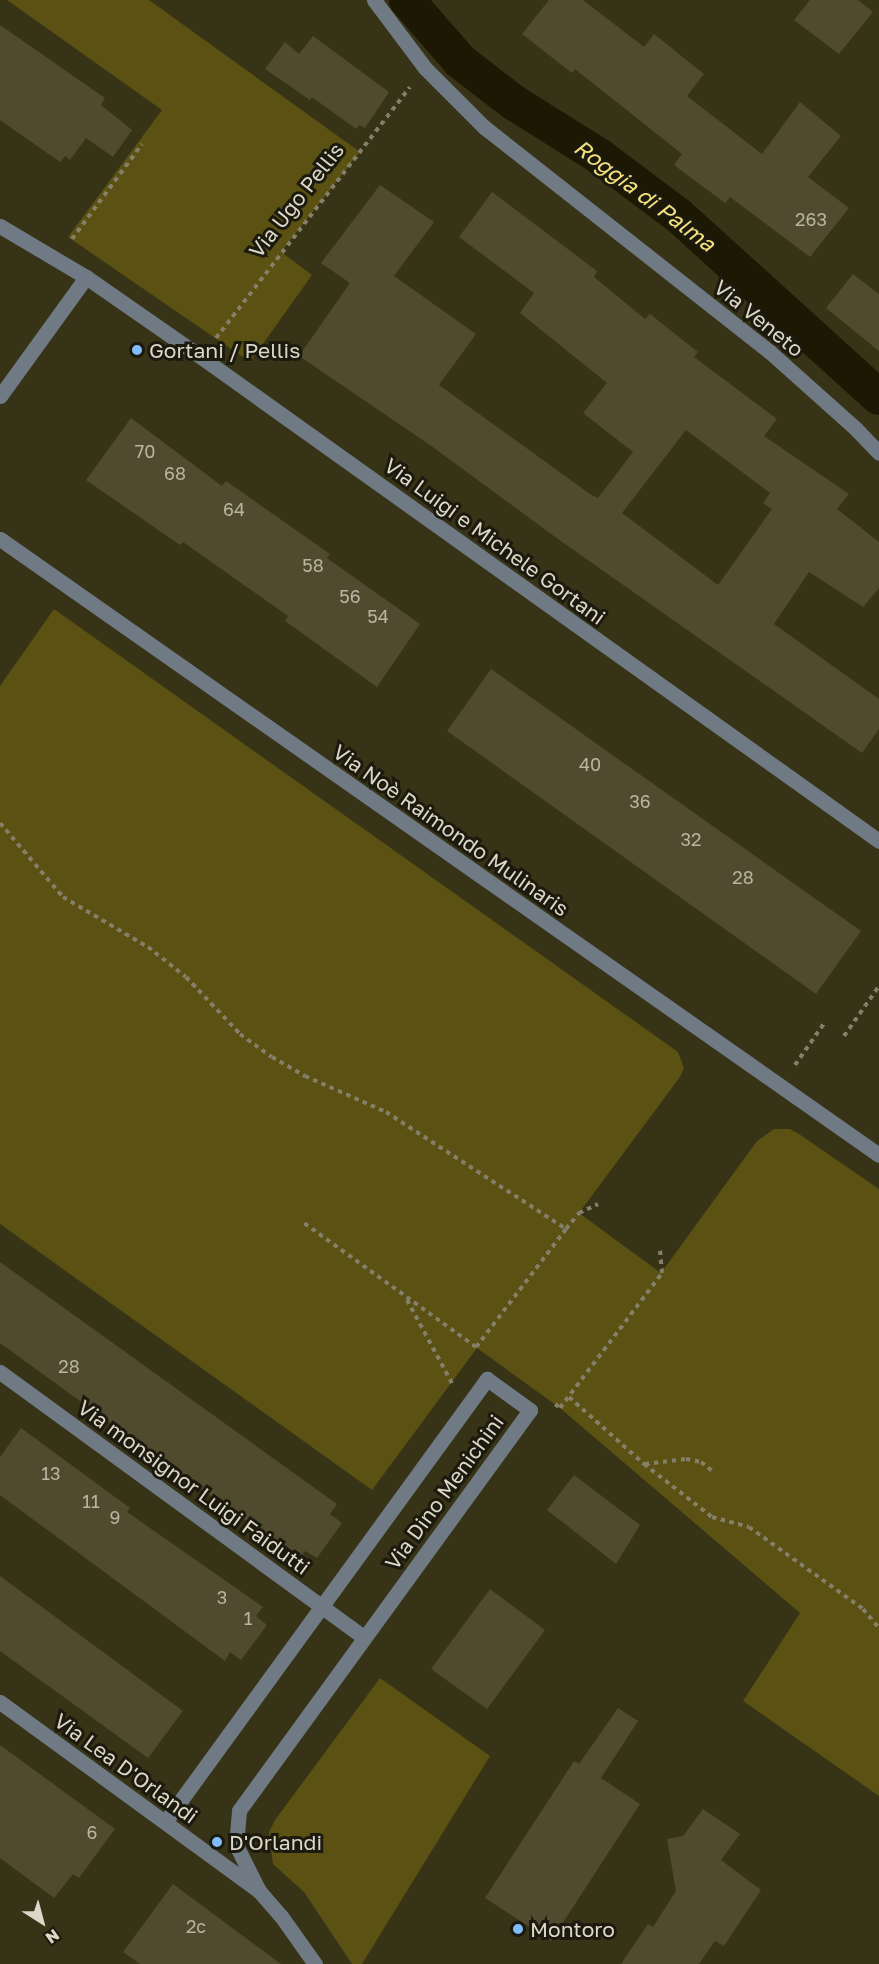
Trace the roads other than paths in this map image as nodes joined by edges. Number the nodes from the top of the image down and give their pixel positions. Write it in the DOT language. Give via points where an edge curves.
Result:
graph roads {
  1 [pos="374,0"];
  2 [pos="0,226"];
  3 [pos="86,277"];
  4 [pos="0,396"];
  5 [pos="879,453"];
  6 [pos="0,539"];
  7 [pos="879,841"];
  8 [pos="879,1155"];
  9 [pos="0,1372"];
  10 [pos="321,1606"];
  11 [pos="364,1637"];
  12 [pos="0,1702"];
  13 [pos="165,1822"];
  14 [pos="259,1891"];
  15 [pos="302,1946"];
  16 [pos="307,1964"];
  17 [pos="315,1964"];
  1 -- 5 [label="street, Via Veneto" via="425,68 484,127 770,352"];
  2 -- 3 [label="street, Via Luigi e Michele Gortani"];
  3 -- 4 [label="street"];
  3 -- 7 [label="street, Via Luigi e Michele Gortani"];
  6 -- 8 [label="street, Via Noè Raimondo Mulinaris"];
  9 -- 10 [label="street, Via monsignor Luigi Faidutti"];
  10 -- 11 [label="street, Via monsignor Luigi Faidutti"];
  10 -- 11 [label="street, Via Dino Menichini" via="487,1379 530,1410"];
  10 -- 13 [label="street, Via Dino Menichini"];
  11 -- 14 [label="street, Via Dino Menichini" via="239,1811 236,1845"];
  12 -- 13 [label="street, Via Lea D'Orlandi"];
  13 -- 14 [label="street, Via Lea D'Orlandi"];
  14 -- 15 [label="street, Via Lea D'Orlandi"];
  15 -- 16 [label="street, Via Lea D'Orlandi"];
  15 -- 17 [label="street, Via Lea D'Orlandi"];
}
